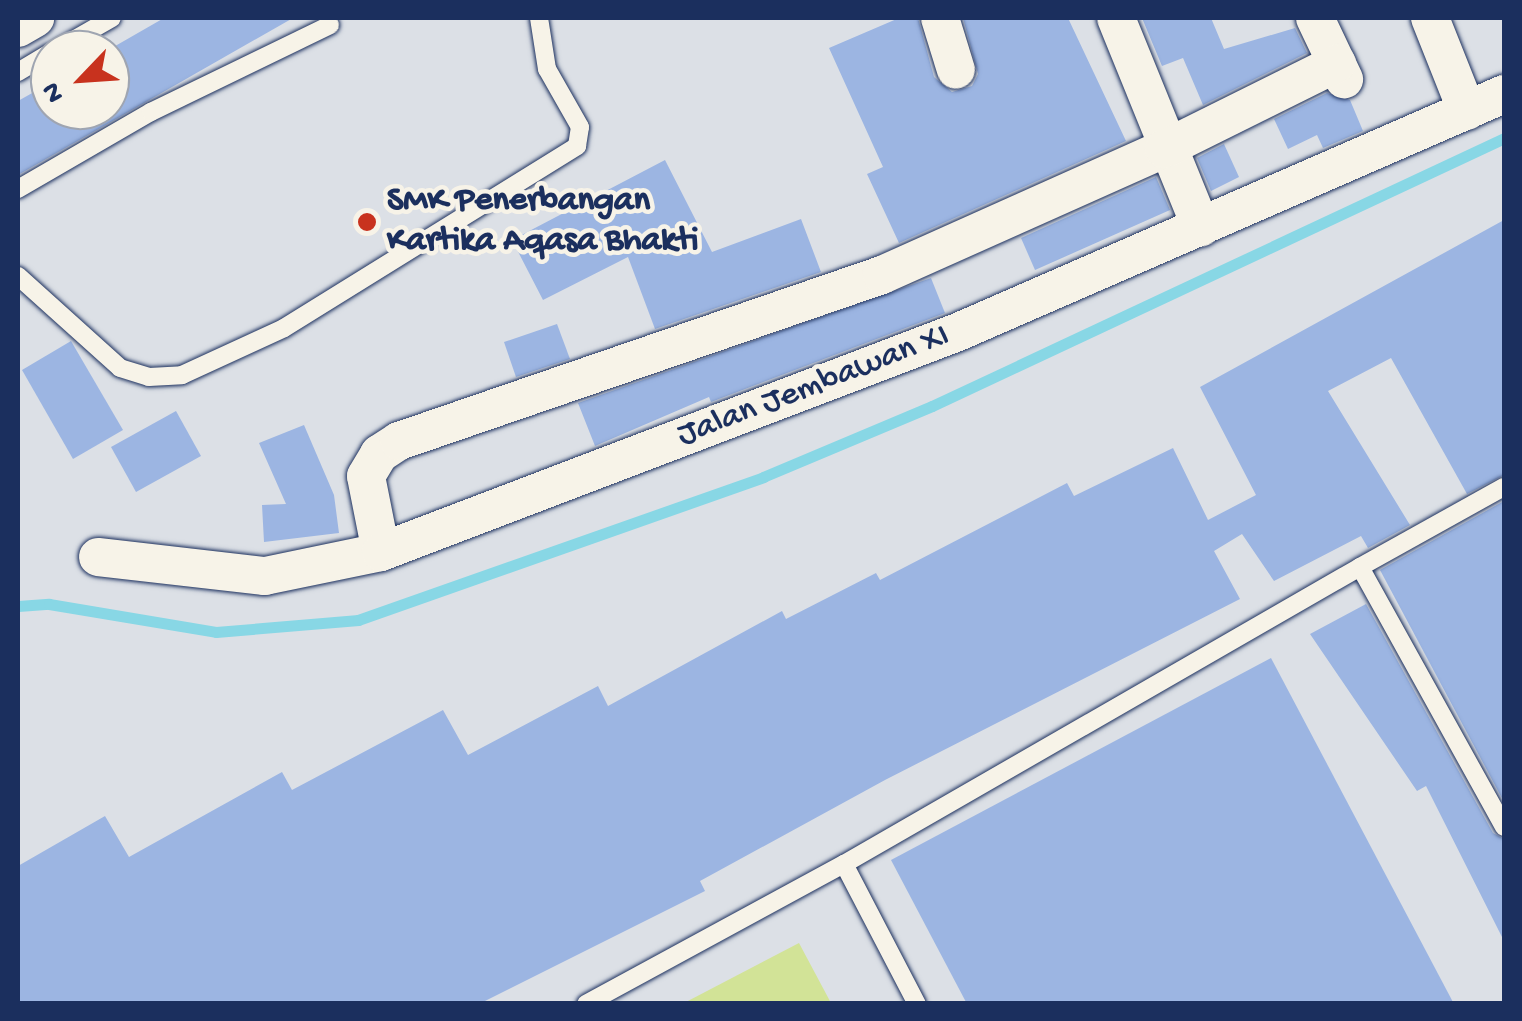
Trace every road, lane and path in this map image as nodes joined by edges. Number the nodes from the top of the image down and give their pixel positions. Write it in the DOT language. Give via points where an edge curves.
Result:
graph roads {
  1 [pos="35,18"];
  2 [pos="539,18"];
  3 [pos="940,18"];
  4 [pos="1116,18"];
  5 [pos="1316,18"];
  6 [pos="1430,18"];
  7 [pos="330,24"];
  8 [pos="18,28"];
  9 [pos="956,70"];
  10 [pos="1504,94"];
  11 [pos="1467,111"];
  12 [pos="1164,149"];
  13 [pos="18,189"];
  14 [pos="1201,227"];
  15 [pos="18,276"];
  16 [pos="1504,487"];
  17 [pos="381,552"];
  18 [pos="98,558"];
  19 [pos="1360,567"];
  20 [pos="1504,828"];
  21 [pos="844,864"];
  22 [pos="586,1004"];
  23 [pos="917,1004"];
  1 -- 8 [label="street"];
  2 -- 15 [label="lane" via="547,68 580,127 576,146 284,328 182,375 149,377 120,368"];
  3 -- 9 [label="street"];
  4 -- 12 [label="street"];
  5 -- 12 [label="street" via="1340,71"];
  6 -- 11 [label="street"];
  7 -- 13 [label="lane" via="151,112"];
  10 -- 11 [label="street, Jalan Jembawan XI"];
  11 -- 14 [label="street, Jalan Jembawan XI"];
  12 -- 14 [label="street"];
  12 -- 17 [label="street" via="882,276 400,442 379,454 366,476"];
  14 -- 17 [label="street, Jalan Jembawan XI" via="958,332"];
  16 -- 19 [label="lane"];
  17 -- 18 [label="street, Jalan Jembawan XI" via="266,576"];
  19 -- 20 [label="lane"];
  19 -- 21 [label="lane"];
  21 -- 22 [label="lane"];
  21 -- 23 [label="lane"];
}
